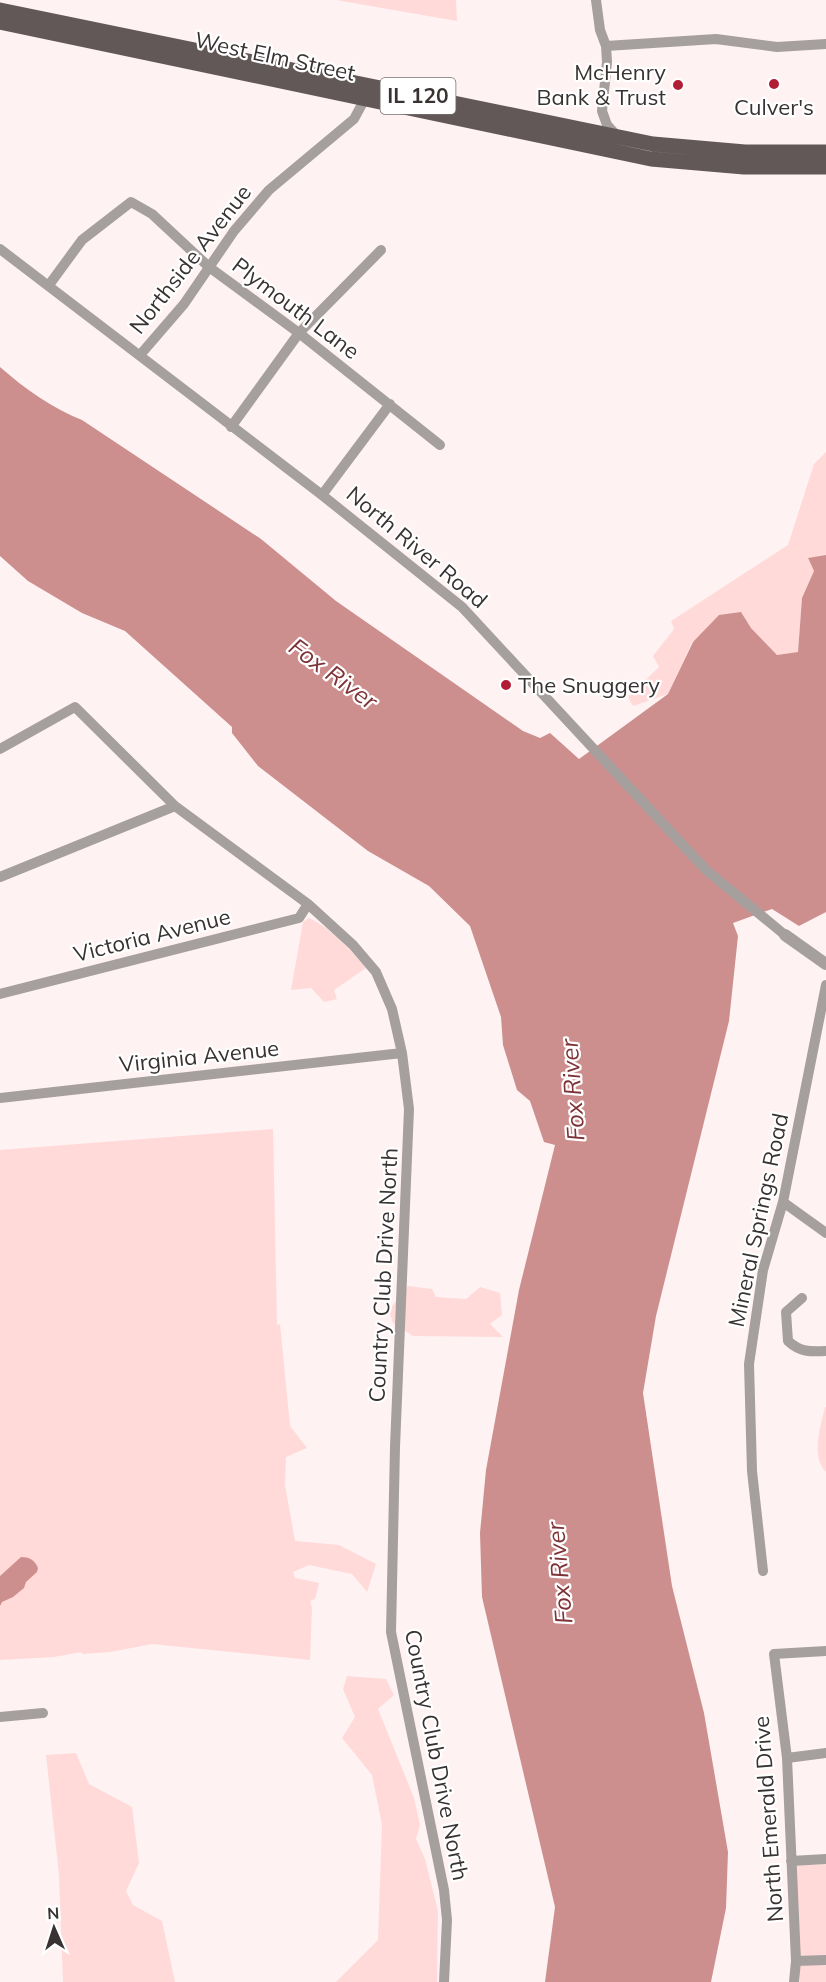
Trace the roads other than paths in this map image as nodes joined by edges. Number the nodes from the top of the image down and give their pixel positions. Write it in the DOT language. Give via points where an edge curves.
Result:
graph roads {
  1 [pos="596,0"];
  2 [pos="0,10"];
  3 [pos="0,22"];
  4 [pos="826,44"];
  5 [pos="606,46"];
  6 [pos="368,92"];
  7 [pos="602,111"];
  8 [pos="583,130"];
  9 [pos="618,137"];
  10 [pos="826,152"];
  11 [pos="826,167"];
  12 [pos="0,249"];
  13 [pos="381,250"];
  14 [pos="209,267"];
  15 [pos="50,285"];
  16 [pos="299,333"];
  17 [pos="140,355"];
  18 [pos="390,404"];
  19 [pos="231,427"];
  20 [pos="440,445"];
  21 [pos="322,495"];
  22 [pos="0,749"];
  23 [pos="175,806"];
  24 [pos="0,877"];
  25 [pos="308,904"];
  26 [pos="784,935"];
  27 [pos="826,964"];
  28 [pos="826,985"];
  29 [pos="0,994"];
  30 [pos="402,1053"];
  31 [pos="0,1098"];
  32 [pos="783,1202"];
  33 [pos="826,1233"];
  34 [pos="802,1298"];
  35 [pos="826,1351"];
  36 [pos="763,1571"];
  37 [pos="826,1651"];
  38 [pos="43,1713"];
  39 [pos="0,1717"];
  40 [pos="826,1753"];
  41 [pos="787,1758"];
  42 [pos="826,1859"];
  43 [pos="791,1861"];
  44 [pos="826,1960"];
  45 [pos="796,1961"];
  46 [pos="444,1982"];
  47 [pos="794,1982"];
  1 -- 5 [label="street"];
  2 -- 6 [label="main road, West Elm Street / IL 120"];
  3 -- 6 [label="main road, West Elm Street / IL 120"];
  4 -- 5 [label="street" via="777,47 716,39"];
  5 -- 7 [label="street"];
  6 -- 8 [label="main road, West Elm Street / IL 120" via="488,108"];
  6 -- 11 [label="main road, West Elm Street / IL 120" via="651,159 744,167"];
  6 -- 14 [label="street, Northside Avenue" via="354,119 269,190"];
  7 -- 8 [label="street"];
  7 -- 9 [label="street" via="606,125"];
  8 -- 9 [label="main road, West Elm Street / IL 120"];
  9 -- 10 [label="main road, West Elm Street / IL 120" via="745,152"];
  12 -- 15 [label="street, North River Road"];
  13 -- 16 [label="street"];
  14 -- 15 [label="street, Plymouth Lane" via="152,214 131,202 82,240"];
  14 -- 16 [label="street, Plymouth Lane"];
  14 -- 17 [label="street, Northside Avenue" via="184,304"];
  15 -- 17 [label="street, North River Road"];
  16 -- 18 [label="street, Plymouth Lane"];
  16 -- 19 [label="street"];
  17 -- 19 [label="street, North River Road"];
  18 -- 20 [label="street, Plymouth Lane"];
  18 -- 21 [label="street"];
  19 -- 21 [label="street, North River Road"];
  21 -- 26 [label="street, North River Road" via="462,607 706,870"];
  22 -- 23 [label="street, Country Club Drive North" via="75,707"];
  23 -- 24 [label="street"];
  23 -- 25 [label="street, Country Club Drive North"];
  25 -- 29 [label="street, Victoria Avenue" via="299,918"];
  25 -- 30 [label="street, Country Club Drive North" via="376,972 392,1009"];
  26 -- 27 [label="street, North River Road"];
  28 -- 32 [label="street, Mineral Springs Road"];
  30 -- 31 [label="street, Virginia Avenue"];
  30 -- 46 [label="street, Country Club Drive North" via="409,1139 391,1632 444,1890"];
  32 -- 33 [label="street"];
  32 -- 36 [label="street, Mineral Springs Road" via="763,1270 749,1364 752,1471"];
  34 -- 35 [label="street" via="786,1312 788,1341 807,1352"];
  37 -- 41 [label="street, North Emerald Drive" via="774,1654"];
  38 -- 39 [label="street"];
  40 -- 41 [label="street"];
  41 -- 43 [label="street, North Emerald Drive"];
  42 -- 43 [label="street"];
  43 -- 45 [label="street, North Emerald Drive"];
  44 -- 45 [label="street"];
  45 -- 47 [label="street, North Emerald Drive"];
}
